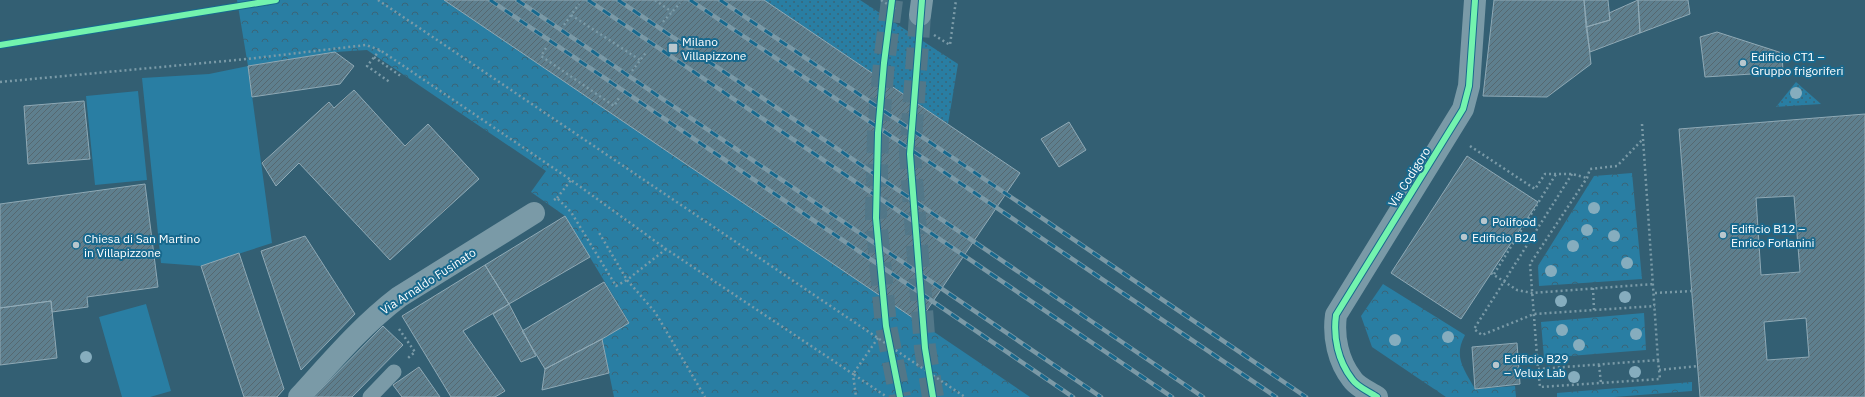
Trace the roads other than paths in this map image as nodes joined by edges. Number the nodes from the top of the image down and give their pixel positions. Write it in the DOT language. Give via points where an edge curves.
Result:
graph roads {
  1 [pos="1475,0"];
  2 [pos="534,213"];
  3 [pos="394,372"];
  4 [pos="299,397"];
  5 [pos="370,397"];
  6 [pos="1377,397"];
  1 -- 6 [label="street, Via Codigoro" via="1469,86 1463,109 1336,315 1334,332 1339,354 1352,380"];
  2 -- 4 [label="street, Via Arnaldo Fusinato" via="399,297 369,322"];
  3 -- 5 [label="lane"];
}
